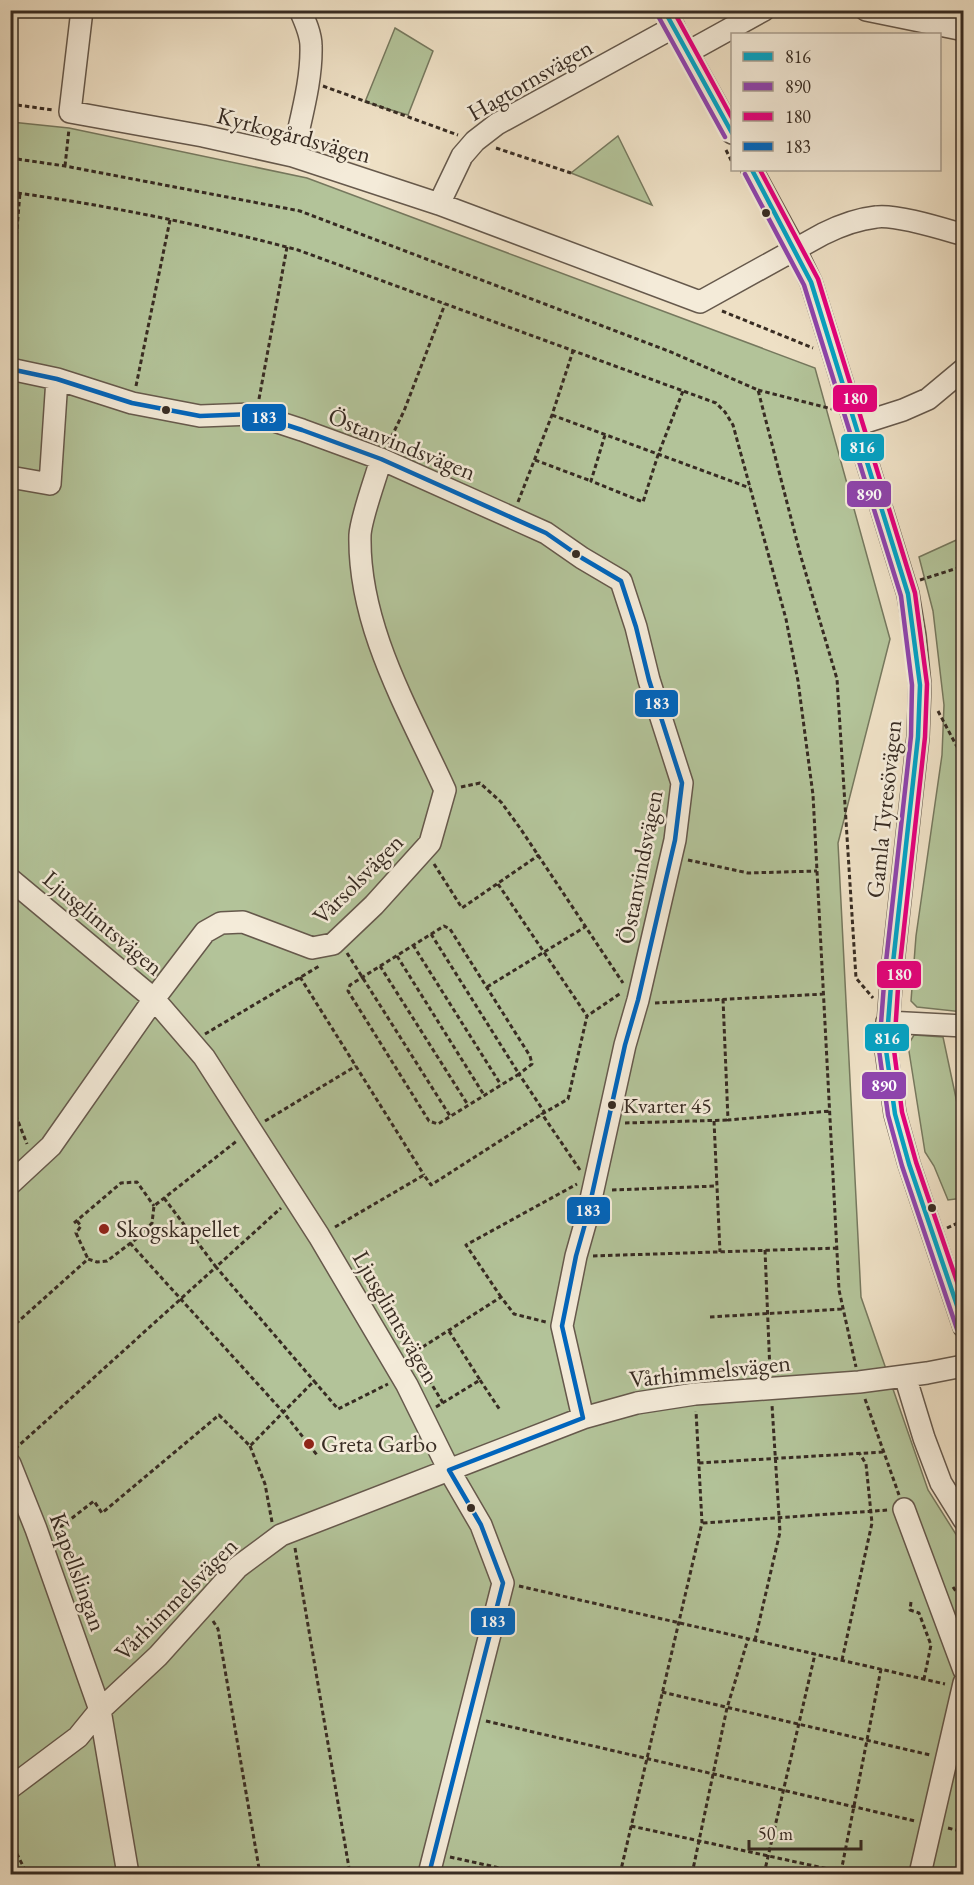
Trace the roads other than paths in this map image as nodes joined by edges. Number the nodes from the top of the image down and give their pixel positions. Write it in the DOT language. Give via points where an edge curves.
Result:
graph roads {
  1 [pos="82,10"];
  2 [pos="300,10"];
  3 [pos="764,10"];
  4 [pos="866,10"];
  5 [pos="669,19"];
  6 [pos="963,30"];
  7 [pos="688,52"];
  8 [pos="731,131"];
  9 [pos="293,156"];
  10 [pos="753,171"];
  11 [pos="439,204"];
  12 [pos="963,235"];
  13 [pos="795,249"];
  14 [pos="10,369"];
  15 [pos="963,369"];
  16 [pos="57,379"];
  17 [pos="856,425"];
  18 [pos="381,459"];
  19 [pos="10,477"];
  20 [pos="10,879"];
  21 [pos="154,999"];
  22 [pos="887,1022"];
  23 [pos="963,1026"];
  24 [pos="10,1184"];
  25 [pos="963,1327"];
  26 [pos="963,1366"];
  27 [pos="906,1376"];
  28 [pos="583,1418"];
  29 [pos="10,1464"];
  30 [pos="448,1470"];
  31 [pos="904,1509"];
  32 [pos="963,1520"];
  33 [pos="963,1680"];
  34 [pos="100,1710"];
  35 [pos="10,1788"];
  36 [pos="129,1875"];
  37 [pos="429,1875"];
  38 [pos="920,1875"];
  1 -- 9 [label="street, Kyrkogårdsvägen" via="70,112"];
  2 -- 9 [label="street" via="311,45"];
  3 -- 7 [label="street"];
  4 -- 6 [label="street"];
  5 -- 7 [label="street"];
  5 -- 11 [label="street, Hagtornsvägen" via="475,141 462,156"];
  7 -- 8 [label="street"];
  9 -- 11 [label="street, Kyrkogårdsvägen"];
  10 -- 13 [label="street, Gamla Tyresövägen"];
  11 -- 13 [label="street, Kyrkogårdsvägen" via="700,302"];
  12 -- 13 [label="street" via="878,216 841,226"];
  13 -- 17 [label="street, Gamla Tyresövägen" via="811,282"];
  14 -- 16 [label="street, Östanvindsvägen"];
  15 -- 17 [label="street" via="927,399"];
  16 -- 18 [label="street, Östanvindsvägen" via="132,403 200,416 256,416"];
  16 -- 19 [label="street" via="50,484"];
  17 -- 22 [label="street, Gamla Tyresövägen" via="908,594 920,685 917,749"];
  18 -- 21 [label="street, Vårsolsvägen" via="360,532 363,585 384,658 445,790 430,843 335,950 312,948 243,922 221,923 205,932"];
  18 -- 28 [label="street, Östanvindsvägen" via="546,533 621,581 682,783 671,857 562,1326"];
  20 -- 21 [label="street, Ljusglimtsvägen"];
  21 -- 24 [label="street, Vårsolsvägen" via="51,1146"];
  21 -- 30 [label="street, Ljusglimtsvägen" via="204,1057 319,1236 398,1371"];
  22 -- 23 [label="street"];
  22 -- 25 [label="street, Gamla Tyresövägen" via="886,1050 895,1114"];
  26 -- 27 [label="street, Vårhimmelsvägen"];
  27 -- 28 [label="street, Vårhimmelsvägen" via="695,1394 637,1402"];
  27 -- 32 [label="street" via="941,1483"];
  28 -- 30 [label="street, Vårhimmelsvägen"];
  29 -- 34 [label="street, Kapellslingan"];
  30 -- 34 [label="street, Vårhimmelsvägen" via="287,1532 238,1567 158,1656"];
  30 -- 37 [label="street, Ljusglimtsvägen" via="481,1525 503,1582"];
  31 -- 33 [label="street"];
  33 -- 38 [label="street"];
  34 -- 35 [label="street, Vårhimmelsvägen" via="78,1737"];
  34 -- 36 [label="street, Kapellslingan"];
}
